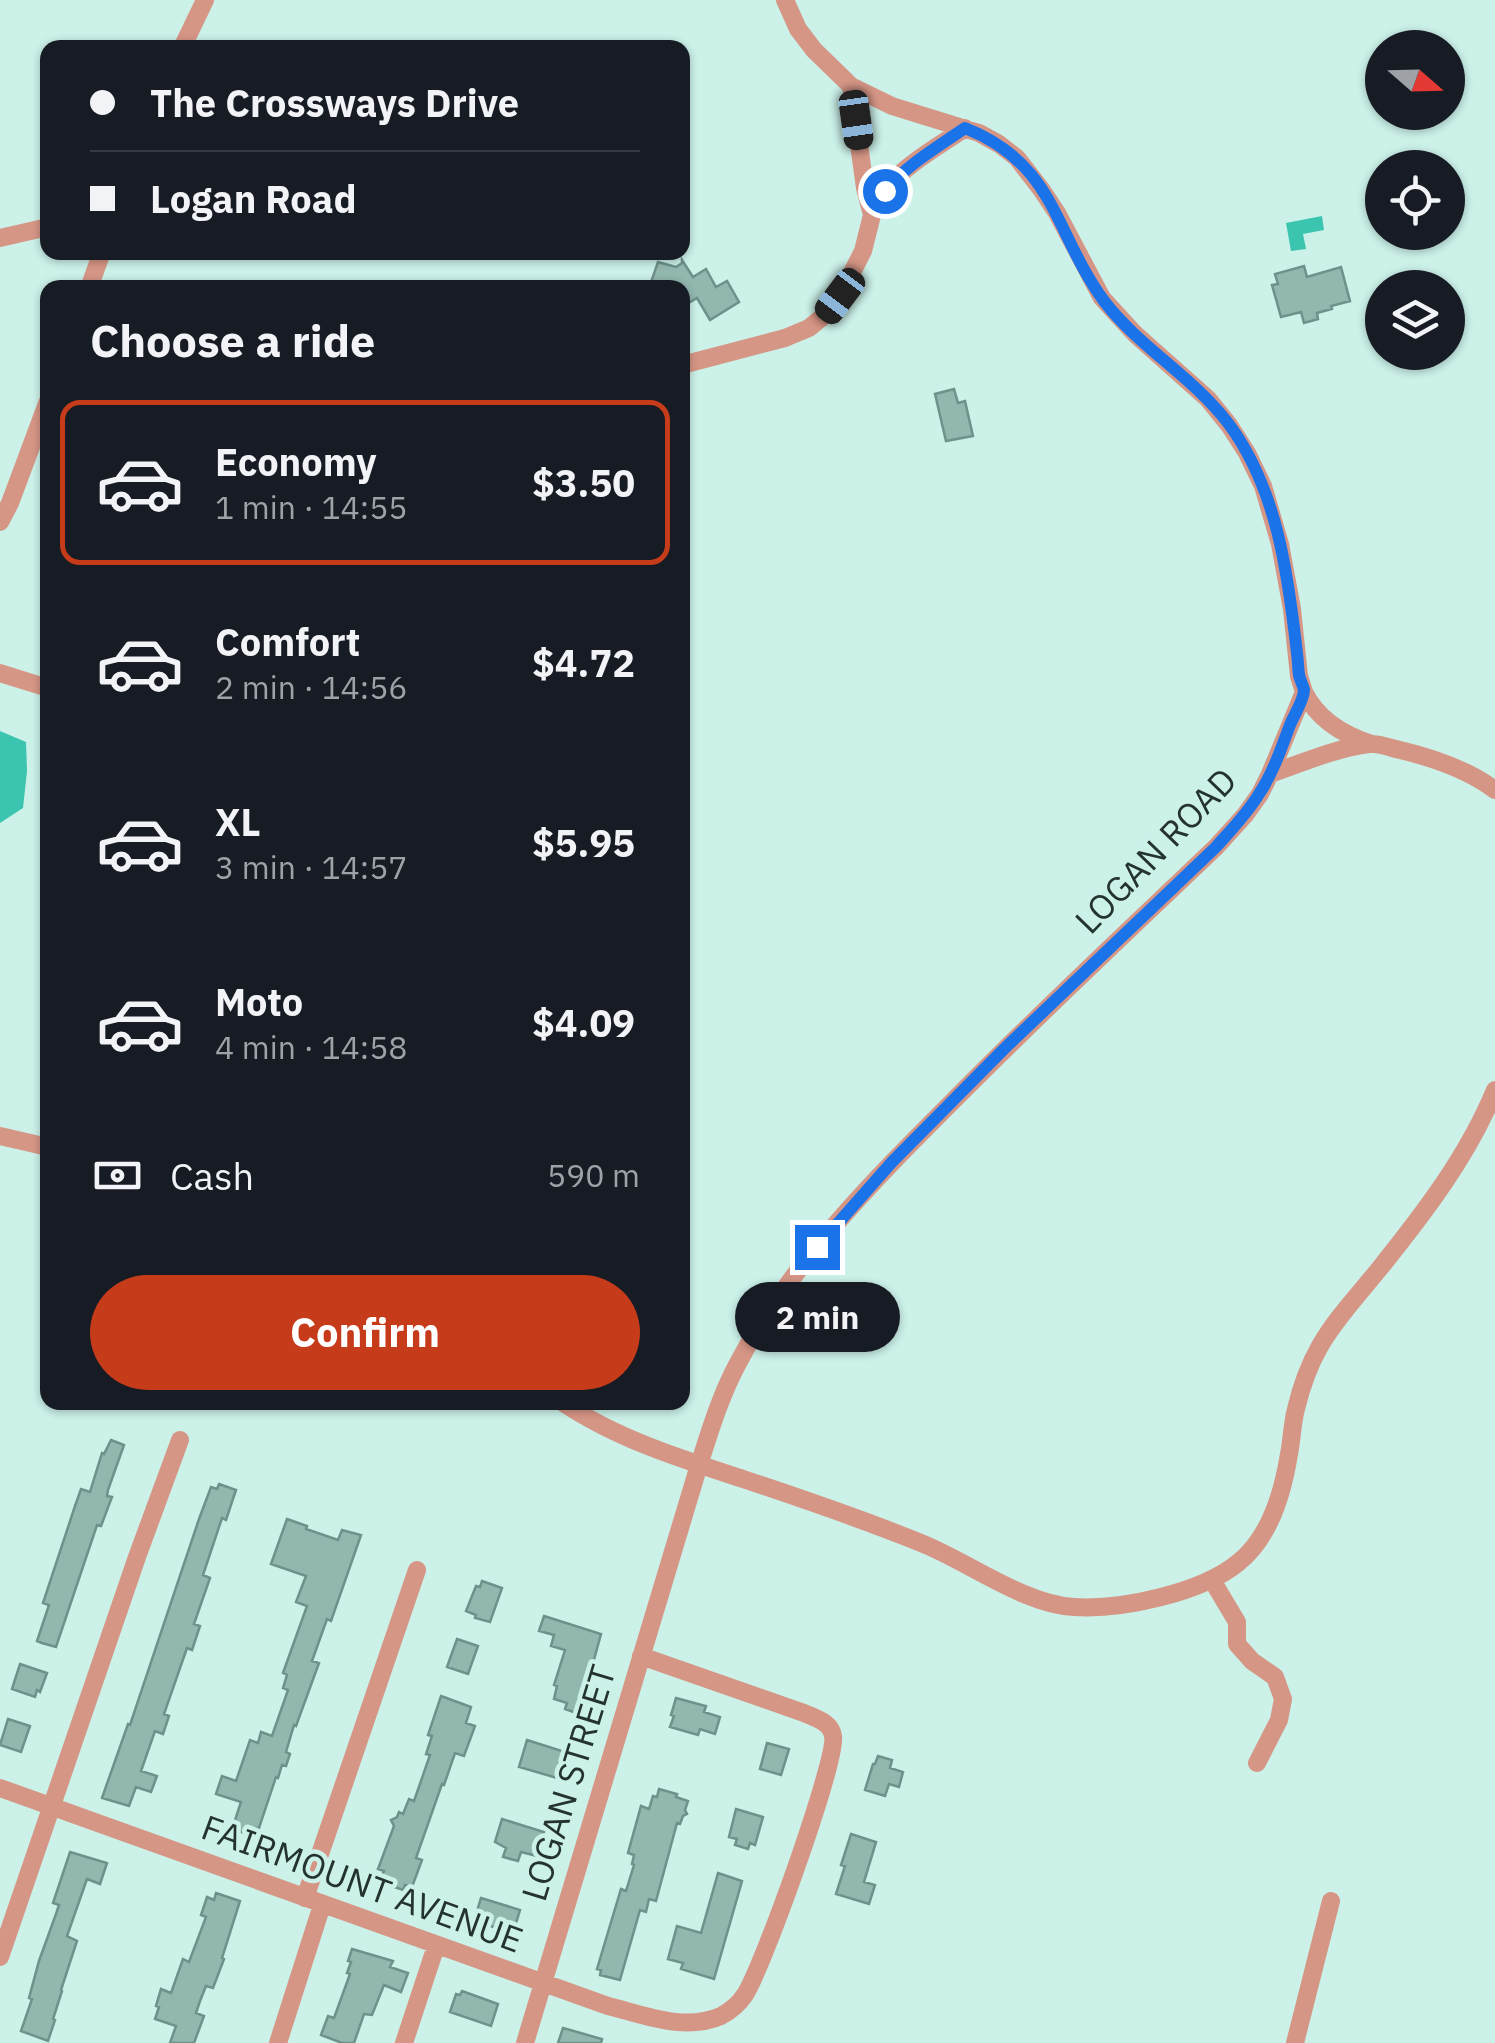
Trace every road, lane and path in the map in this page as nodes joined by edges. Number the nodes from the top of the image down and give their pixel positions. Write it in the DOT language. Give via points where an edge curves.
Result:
graph roads {
  1 [pos="205,0"];
  2 [pos="785,0"];
  3 [pos="186,40"];
  4 [pos="851,86"];
  5 [pos="965,128"];
  6 [pos="872,215"];
  7 [pos="40,229"];
  8 [pos="0,238"];
  9 [pos="690,363"];
  10 [pos="40,422"];
  11 [pos="0,522"];
  12 [pos="0,673"];
  13 [pos="40,686"];
  14 [pos="1304,692"];
  15 [pos="1373,744"];
  16 [pos="1270,774"];
  17 [pos="1495,790"];
  18 [pos="1495,1090"];
  19 [pos="0,1136"];
  20 [pos="40,1145"];
  21 [pos="576,1410"];
  22 [pos="180,1440"];
  23 [pos="698,1465"];
  24 [pos="417,1570"];
  25 [pos="1212,1580"];
  26 [pos="641,1656"];
  27 [pos="1257,1763"];
  28 [pos="0,1788"];
  29 [pos="52,1807"];
  30 [pos="1331,1901"];
  31 [pos="313,1902"];
  32 [pos="436,1946"];
  33 [pos="0,1957"];
  34 [pos="543,1984"];
  35 [pos="278,2043"];
  36 [pos="404,2043"];
  37 [pos="525,2043"];
  38 [pos="1295,2043"];
  1 -- 3 [label="street"];
  2 -- 4 [label="street" via="814,50"];
  4 -- 5 [label="street"];
  4 -- 6 [label="street"];
  5 -- 6 [label="street" via="898,175"];
  5 -- 14 [label="street" via="1025,168 1102,298 1208,399 1247,453 1280,544"];
  6 -- 9 [label="street" via="852,274 818,322"];
  7 -- 8 [label="street"];
  10 -- 11 [label="street"];
  12 -- 13 [label="street"];
  14 -- 15 [label="street" via="1339,731"];
  14 -- 16 [label="street, LOGAN ROAD"];
  15 -- 16 [label="street"];
  15 -- 17 [label="street" via="1452,765"];
  16 -- 23 [label="street, LOGAN ROAD" via="1216,847 1005,1048 838,1221 738,1362"];
  18 -- 25 [label="street" via="1441,1187 1320,1346 1296,1410 1273,1512 1255,1546"];
  19 -- 20 [label="street"];
  21 -- 23 [label="street"];
  22 -- 29 [label="street"];
  23 -- 25 [label="street" via="858,1518 1052,1604 1143,1600"];
  23 -- 26 [label="street, LOGAN ROAD"];
  24 -- 31 [label="street"];
  25 -- 27 [label="street" via="1237,1622 1237,1644 1275,1677 1282,1699"];
  26 -- 34 [label="street, LOGAN STREET"];
  26 -- 34 [label="street, FAIRMOUNT AVENUE" via="824,1722 834,1737 820,1797 771,1938 735,2007 682,2023"];
  28 -- 29 [label="street, FAIRMOUNT AVENUE"];
  29 -- 31 [label="street, FAIRMOUNT AVENUE"];
  29 -- 33 [label="street"];
  30 -- 38 [label="street"];
  31 -- 32 [label="street, FAIRMOUNT AVENUE"];
  31 -- 35 [label="street"];
  32 -- 34 [label="street, FAIRMOUNT AVENUE"];
  32 -- 36 [label="street"];
  34 -- 37 [label="street, LOGAN STREET"];
}
